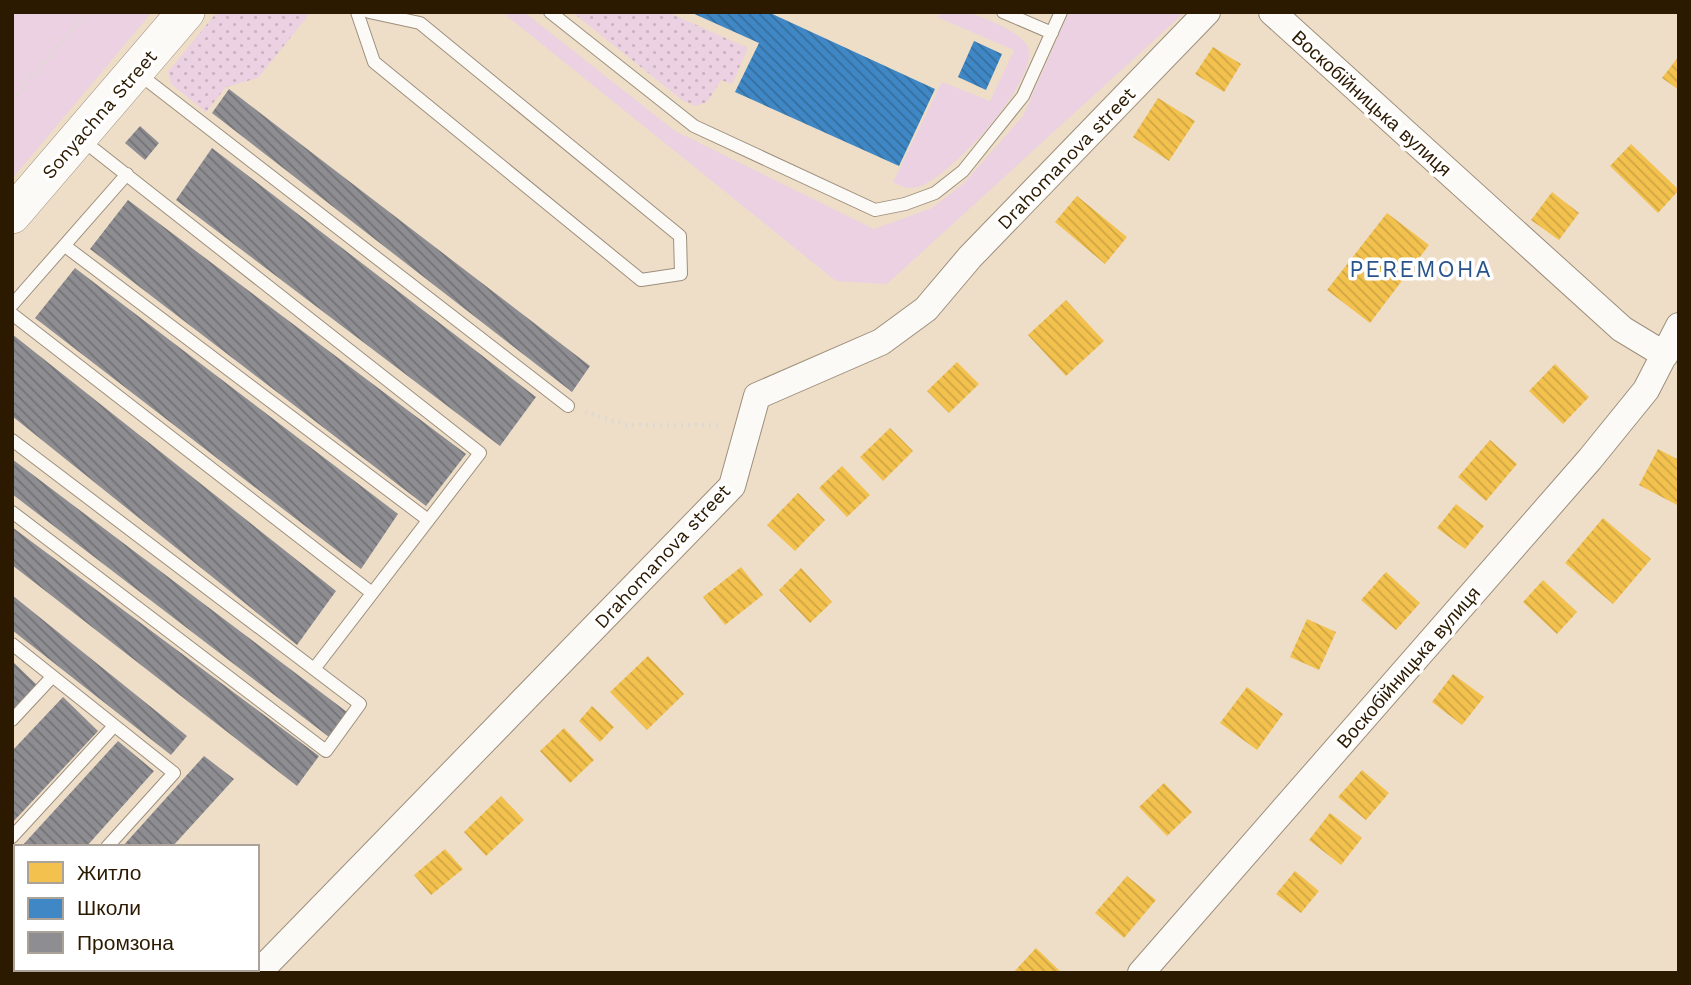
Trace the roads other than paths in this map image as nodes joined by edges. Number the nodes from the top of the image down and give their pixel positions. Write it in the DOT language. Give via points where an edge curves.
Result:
graph roads {
  1 [pos="186,12"];
  2 [pos="357,12"];
  3 [pos="369,12"];
  4 [pos="550,12"];
  5 [pos="1003,12"];
  6 [pos="1061,12"];
  7 [pos="1207,12"];
  8 [pos="1272,12"];
  9 [pos="1052,33"];
  10 [pos="136,71"];
  11 [pos="79,137"];
  12 [pos="127,174"];
  13 [pos="12,215"];
  14 [pos="65,246"];
  15 [pos="12,305"];
  16 [pos="12,314"];
  17 [pos="1679,326"];
  18 [pos="1665,355"];
  19 [pos="568,406"];
  20 [pos="12,440"];
  21 [pos="12,512"];
  22 [pos="428,520"];
  23 [pos="372,593"];
  24 [pos="12,644"];
  25 [pos="314,669"];
  26 [pos="52,677"];
  27 [pos="12,720"];
  28 [pos="114,726"];
  29 [pos="12,837"];
  30 [pos="109,845"];
  31 [pos="258,973"];
  32 [pos="1141,973"];
  1 -- 10 [label="street, Sonyachna Street"];
  2 -- 3 [label="lane" via="374,62 641,280 681,274 680,236 420,23"];
  4 -- 9 [label="lane" via="694,126 875,210 935,193 963,170 1023,96"];
  5 -- 9 [label="lane"];
  6 -- 9 [label="lane"];
  7 -- 31 [label="street, Drahomanova street" via="970,257 926,309 881,342 757,396 732,486"];
  8 -- 18 [label="street, Воскобійницька вулиця" via="1622,329"];
  10 -- 11 [label="street, Sonyachna Street"];
  10 -- 19 [label="lane"];
  11 -- 12 [label="lane"];
  11 -- 13 [label="street, Sonyachna Street"];
  12 -- 14 [label="lane"];
  12 -- 22 [label="lane" via="480,453"];
  14 -- 15 [label="lane"];
  14 -- 22 [label="lane"];
  16 -- 23 [label="lane"];
  17 -- 18 [label="street, Воскобійницька вулиця"];
  18 -- 32 [label="street, Воскобійницька вулиця" via="1646,390 1590,459"];
  20 -- 25 [label="lane"];
  21 -- 25 [label="lane" via="326,751 359,704"];
  22 -- 23 [label="lane"];
  23 -- 25 [label="lane"];
  24 -- 26 [label="lane"];
  26 -- 27 [label="lane"];
  26 -- 28 [label="lane"];
  28 -- 29 [label="lane"];
  28 -- 30 [label="lane" via="174,773"];
}
